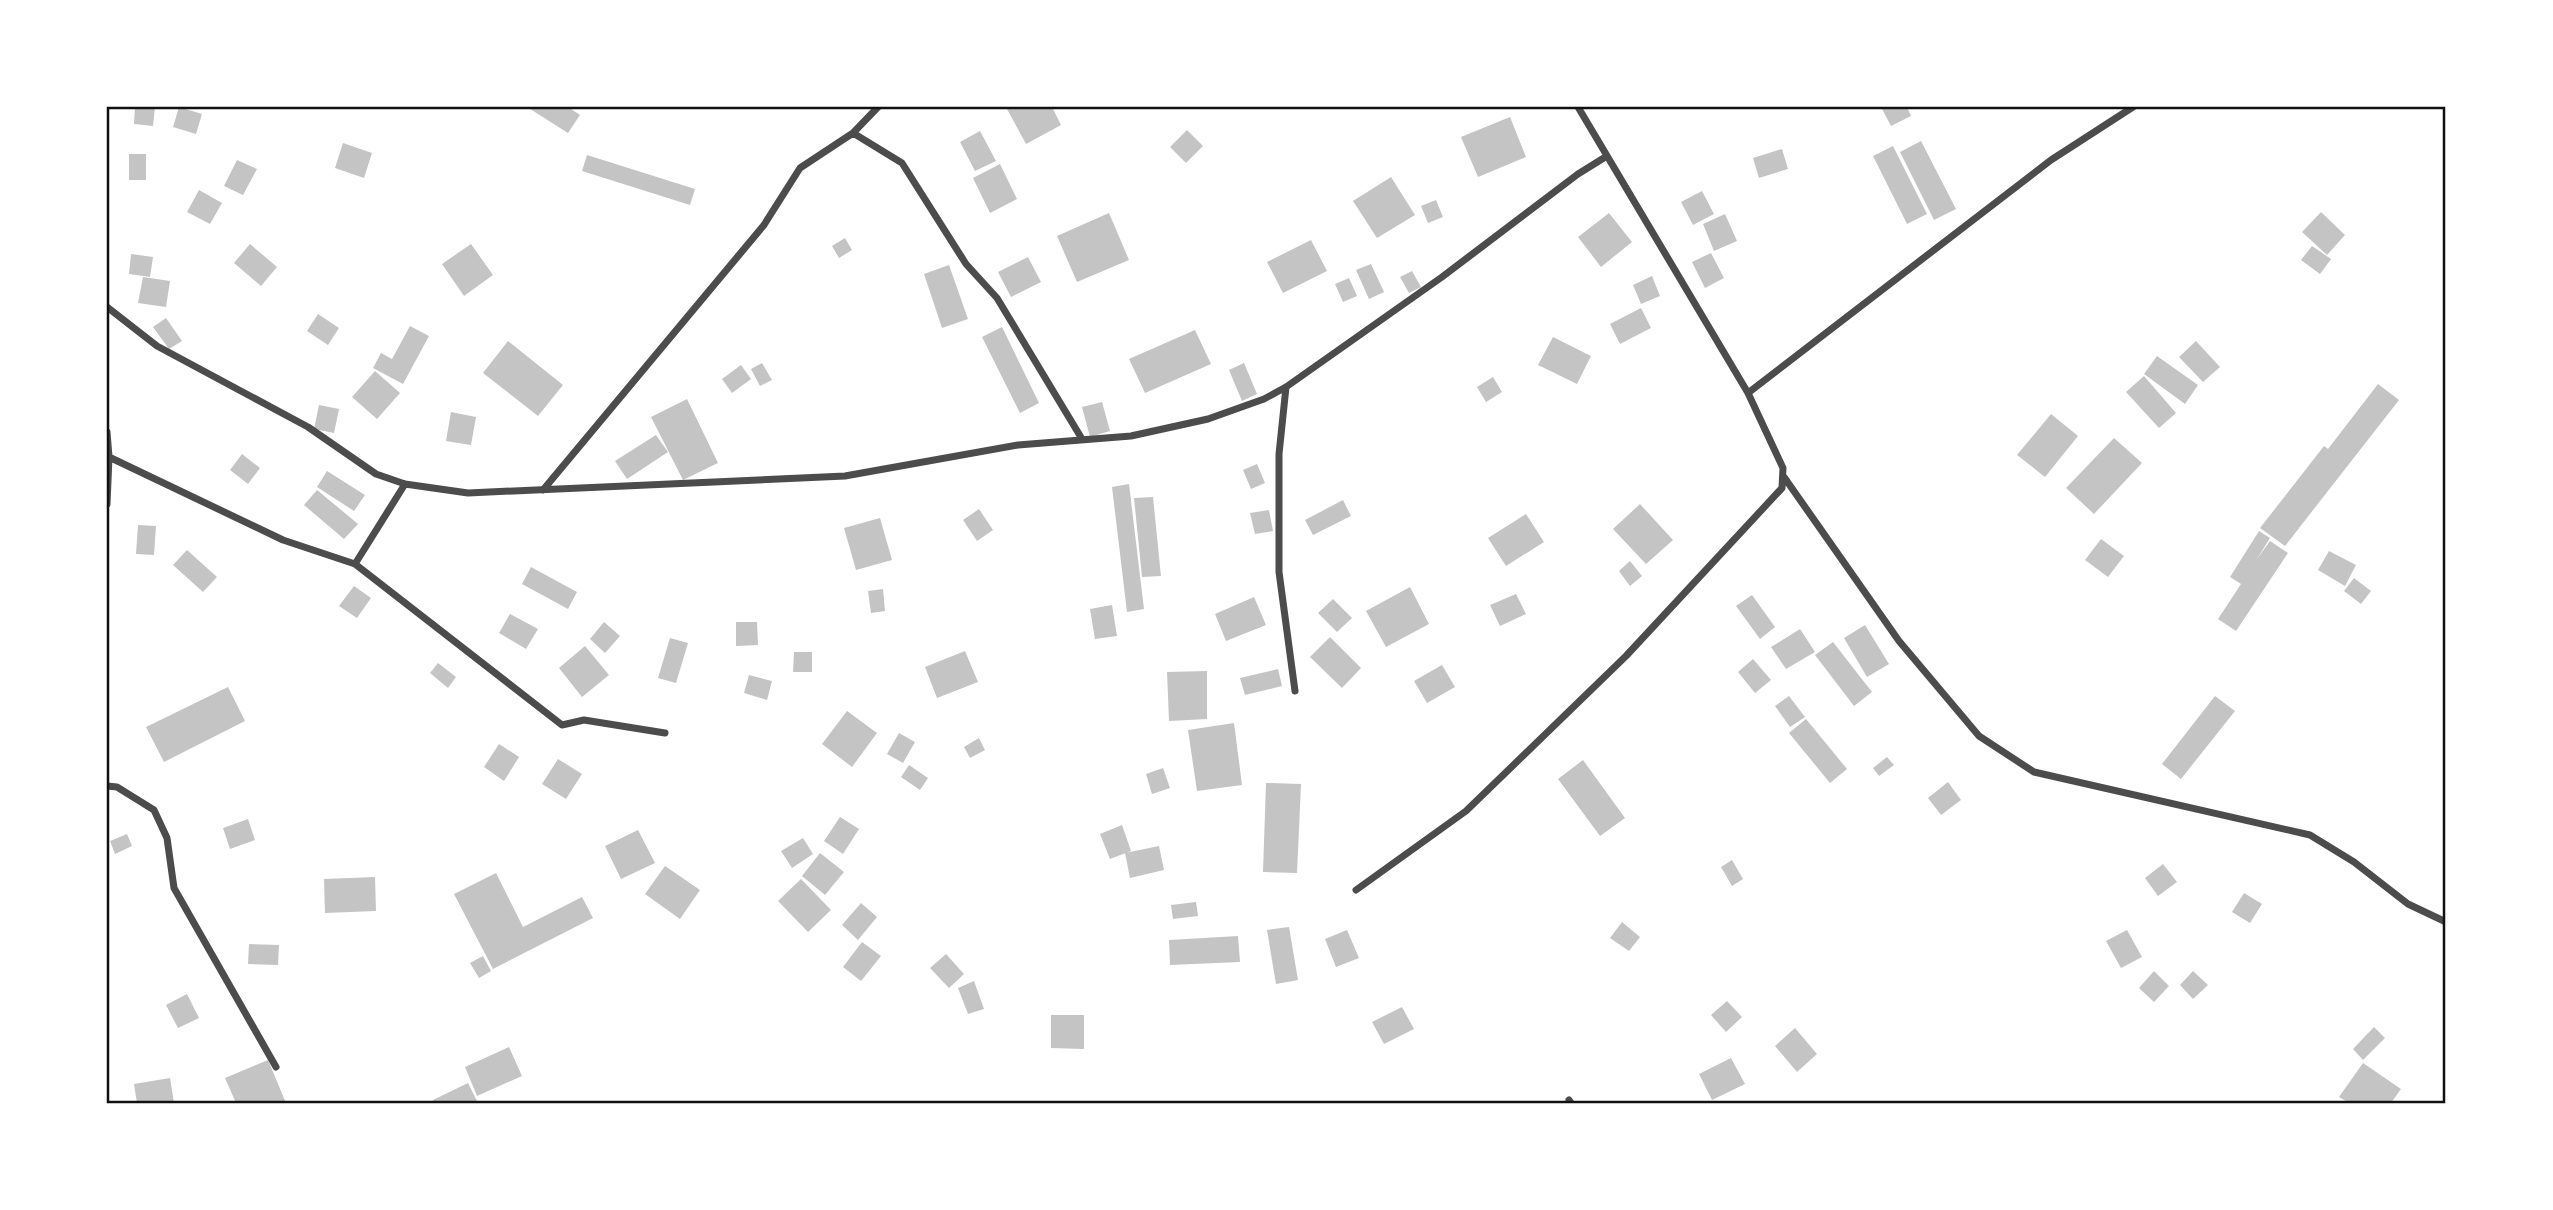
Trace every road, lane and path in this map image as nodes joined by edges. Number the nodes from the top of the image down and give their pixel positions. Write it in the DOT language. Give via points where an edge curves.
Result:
graph roads {
  1 [pos="878,107"];
  2 [pos="1578,107"];
  3 [pos="2133,107"];
  4 [pos="853,133"];
  5 [pos="1607,156"];
  6 [pos="107,307"];
  7 [pos="1286,387"];
  8 [pos="1748,393"];
  9 [pos="107,432"];
  10 [pos="1082,439"];
  11 [pos="109,457"];
  12 [pos="1784,477"];
  13 [pos="405,484"];
  14 [pos="543,490"];
  15 [pos="107,504"];
  16 [pos="355,564"];
  17 [pos="1295,691"];
  18 [pos="665,733"];
  19 [pos="107,786"];
  20 [pos="1356,890"];
  21 [pos="2446,922"];
  22 [pos="276,1067"];
  1 -- 4 [label="street"];
  2 -- 5 [label="street"];
  3 -- 8 [label="street" via="2051,160"];
  4 -- 10 [label="street" via="902,163 966,264 997,298"];
  4 -- 14 [label="street" via="800,167 764,225"];
  5 -- 7 [label="street"];
  5 -- 8 [label="street"];
  6 -- 13 [label="street" via="157,346 308,428 376,474"];
  7 -- 10 [label="street" via="1208,419 1131,436"];
  7 -- 17 [label="street" via="1279,454 1278,561"];
  8 -- 12 [label="street"];
  9 -- 11 [label="street"];
  10 -- 14 [label="street" via="1018,445 845,476"];
  11 -- 15 [label="street"];
  11 -- 16 [label="street" via="283,540"];
  12 -- 20 [label="street" via="1782,488 1626,656 1466,811"];
  12 -- 21 [label="street" via="1899,641 1979,736 2034,772 2310,835 2408,904"];
  13 -- 14 [label="street" via="468,493"];
  13 -- 16 [label="street"];
  16 -- 18 [label="street" via="562,725 584,720"];
  19 -- 22 [label="street" via="117,787 154,810 167,838 174,888"];
}
